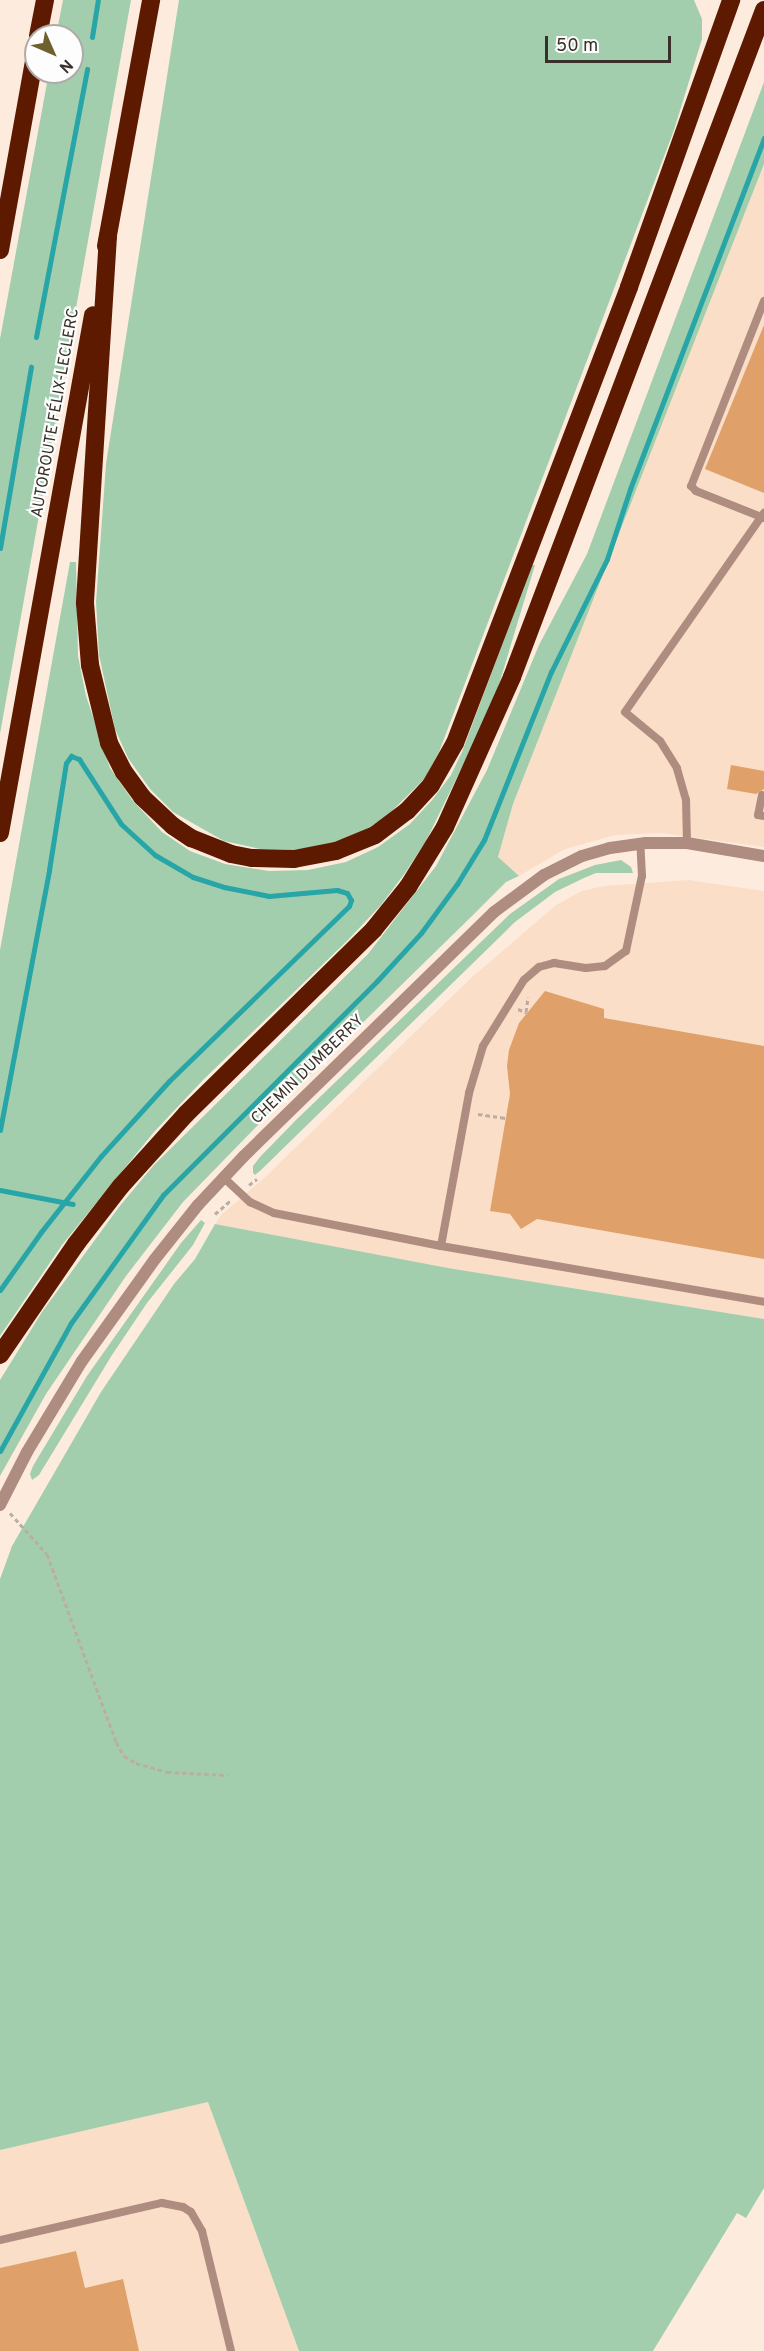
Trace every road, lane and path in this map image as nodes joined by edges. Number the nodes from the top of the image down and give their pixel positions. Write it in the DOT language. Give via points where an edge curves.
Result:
graph roads {
  1 [pos="45,0"];
  2 [pos="151,0"];
  3 [pos="731,0"];
  4 [pos="764,10"];
  5 [pos="40,24"];
  6 [pos="30,84"];
  7 [pos="12,186"];
  8 [pos="0,213"];
  9 [pos="108,236"];
  10 [pos="0,250"];
  11 [pos="764,300"];
  12 [pos="763,516"];
  13 [pos="762,795"];
  14 [pos="764,816"];
  15 [pos="0,833"];
  16 [pos="640,843"];
  17 [pos="687,843"];
  18 [pos="764,856"];
  19 [pos="487,1115"];
  20 [pos="506,1118"];
  21 [pos="223,1177"];
  22 [pos="441,1246"];
  23 [pos="764,1302"];
  24 [pos="0,1355"];
  25 [pos="5,1509"];
  26 [pos="228,1775"];
  27 [pos="0,2240"];
  28 [pos="231,2351"];
  1 -- 5 [label="highway"];
  2 -- 9 [label="highway, AUTOROUTE FÉLIX-LECLERC"];
  3 -- 9 [label="highway" via="629,287 455,743 431,785 407,811 375,835 336,851 294,859 252,858 191,838 142,797 110,743 90,665 85,603"];
  4 -- 24 [label="highway" via="516,668 445,827 408,887 374,929 186,1114 121,1186"];
  6 -- 7 [label="highway"];
  7 -- 8 [label="highway"];
  7 -- 10 [label="highway"];
  9 -- 15 [label="highway, AUTOROUTE FÉLIX-LECLERC"];
  11 -- 12 [label="lane" via="691,486"];
  12 -- 17 [label="lane" via="625,712 660,741 677,768 686,800"];
  13 -- 14 [label="lane" via="758,815"];
  16 -- 17 [label="street, CHEMIN DUMBERRY"];
  16 -- 21 [label="street, CHEMIN DUMBERRY" via="582,856 544,874 510,899"];
  16 -- 22 [label="lane" via="642,876 626,951 605,966 586,968 554,963 539,967 524,980 483,1046 468,1093"];
  17 -- 18 [label="street, CHEMIN DUMBERRY"];
  19 -- 20 [label="path"];
  21 -- 22 [label="lane" via="250,1202 274,1213"];
  21 -- 25 [label="street, CHEMIN DUMBERRY" via="161,1251 104,1329 42,1426"];
  22 -- 23 [label="lane"];
  25 -- 26 [label="path" via="47,1554 124,1756 167,1773"];
  27 -- 28 [label="lane" via="162,2203 183,2207 191,2212 202,2231"];
}
